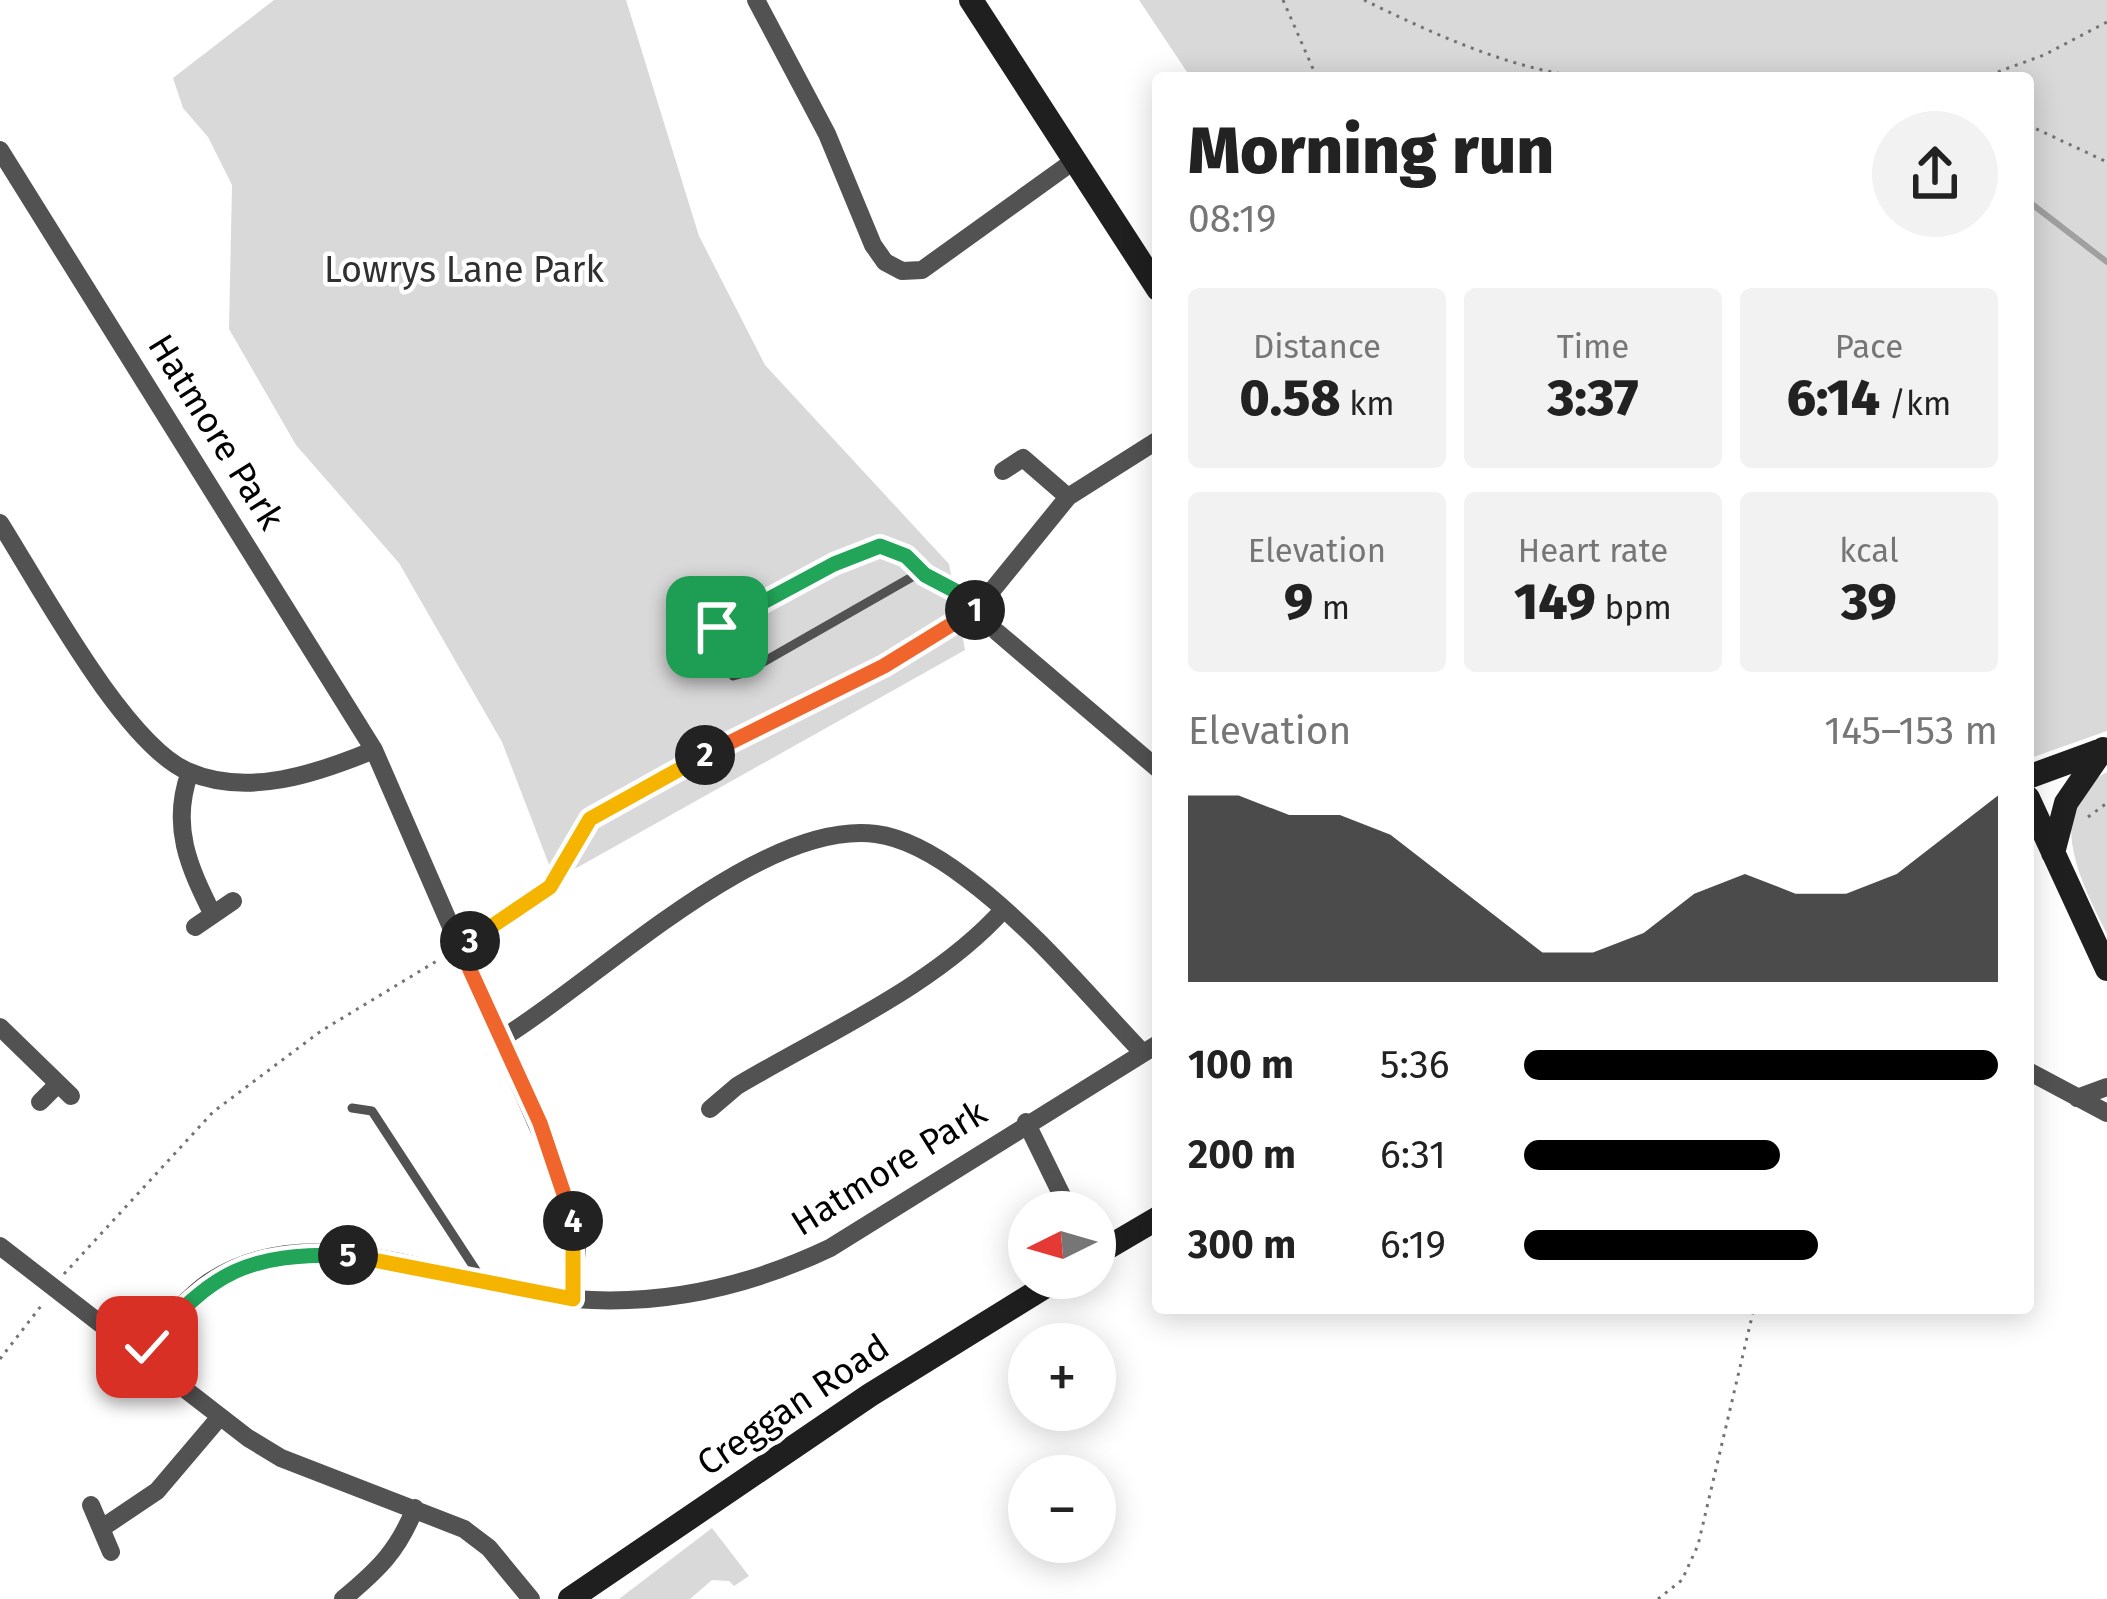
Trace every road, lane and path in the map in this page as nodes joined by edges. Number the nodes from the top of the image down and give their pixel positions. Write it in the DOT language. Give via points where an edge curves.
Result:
graph roads {
  1 [pos="756,0"];
  2 [pos="971,0"];
  3 [pos="1282,0"];
  4 [pos="1364,0"];
  5 [pos="2107,22"];
  6 [pos="1314,72"];
  7 [pos="1552,72"];
  8 [pos="1997,72"];
  9 [pos="2034,128"];
  10 [pos="0,150"];
  11 [pos="1075,160"];
  12 [pos="2107,162"];
  13 [pos="1152,280"];
  14 [pos="1152,444"];
  15 [pos="1003,471"];
  16 [pos="1069,496"];
  17 [pos="0,523"];
  18 [pos="925,575"];
  19 [pos="956,592"];
  20 [pos="974,612"];
  21 [pos="997,632"];
  22 [pos="2105,749"];
  23 [pos="374,750"];
  24 [pos="1152,764"];
  25 [pos="190,772"];
  26 [pos="2034,774"];
  27 [pos="2107,803"];
  28 [pos="2034,811"];
  29 [pos="2082,826"];
  30 [pos="2053,853"];
  31 [pos="232,901"];
  32 [pos="1004,909"];
  33 [pos="212,915"];
  34 [pos="195,927"];
  35 [pos="460,948"];
  36 [pos="2107,969"];
  37 [pos="0,1027"];
  38 [pos="504,1037"];
  39 [pos="1150,1048"];
  40 [pos="2034,1074"];
  41 [pos="2107,1088"];
  42 [pos="2077,1098"];
  43 [pos="40,1102"];
  44 [pos="352,1108"];
  45 [pos="710,1109"];
  46 [pos="2107,1113"];
  47 [pos="1026,1122"];
  48 [pos="1060,1191"];
  49 [pos="1152,1222"];
  50 [pos="1116,1243"];
  51 [pos="0,1246"];
  52 [pos="483,1281"];
  53 [pos="57,1286"];
  54 [pos="573,1299"];
  55 [pos="1025,1299"];
  56 [pos="1753,1314"];
  57 [pos="140,1355"];
  58 [pos="0,1360"];
  59 [pos="219,1418"];
  60 [pos="91,1505"];
  61 [pos="415,1508"];
  62 [pos="102,1528"];
  63 [pos="112,1552"];
  64 [pos="343,1599"];
  65 [pos="531,1599"];
  66 [pos="570,1599"];
  67 [pos="1658,1599"];
  1 -- 11 [label="street" via="827,134 873,245 902,271 922,269"];
  2 -- 11 [label="main road"];
  3 -- 6 [label="path"];
  4 -- 7 [label="path"];
  5 -- 8 [label="path"];
  9 -- 12 [label="path"];
  10 -- 23 [label="street, Hatmore Park"];
  11 -- 13 [label="main road"];
  14 -- 16 [label="street"];
  15 -- 16 [label="street" via="1030,453"];
  16 -- 20 [label="street"];
  17 -- 25 [label="street" via="132,724"];
  18 -- 18 [label="lane" via="744,673 733,676 714,645 717,627 872,547 906,556"];
  18 -- 19 [label="lane"];
  19 -- 20 [label="street"];
  20 -- 35 [label="path" via="590,819 550,887"];
  21 -- 24 [label="street"];
  22 -- 26 [label="main road"];
  22 -- 30 [label="main road" via="2066,802"];
  23 -- 25 [label="street" via="254,783"];
  23 -- 35 [label="street, Hatmore Park"];
  25 -- 33 [label="street" via="178,820"];
  27 -- 29 [label="path"];
  28 -- 30 [label="main road"];
  30 -- 36 [label="main road"];
  31 -- 33 [label="street"];
  32 -- 38 [label="street, Hatmore Park" via="916,847 878,834 841,834 756,860"];
  32 -- 39 [label="street, Hatmore Park"];
  32 -- 45 [label="street" via="930,971"];
  33 -- 34 [label="street"];
  35 -- 38 [label="street, Hatmore Park"];
  35 -- 53 [label="path" via="321,1031 212,1112"];
  37 -- 43 [label="street" via="64,1090"];
  38 -- 54 [label="street, Hatmore Park" via="573,1217"];
  39 -- 47 [label="street, Hatmore Park"];
  40 -- 42 [label="street"];
  41 -- 42 [label="street"];
  42 -- 46 [label="street"];
  44 -- 52 [label="lane" via="372,1112"];
  47 -- 48 [label="street, Hatmore Park"];
  47 -- 54 [label="street, Hatmore Park" via="830,1248 775,1274 648,1299"];
  49 -- 50 [label="main road"];
  51 -- 53 [label="street"];
  52 -- 54 [label="street, Hatmore Park"];
  52 -- 57 [label="street, Hatmore Park" via="352,1255 254,1263 209,1282"];
  53 -- 57 [label="street"];
  53 -- 58 [label="path"];
  55 -- 66 [label="main road, Creggan Road"];
  56 -- 67 [label="path" via="1698,1545 1682,1580"];
  57 -- 59 [label="street"];
  59 -- 61 [label="street" via="281,1458"];
  59 -- 62 [label="street" via="157,1491"];
  60 -- 62 [label="street"];
  61 -- 64 [label="street" via="381,1569"];
  61 -- 65 [label="street" via="489,1548"];
  62 -- 63 [label="street"];
}
